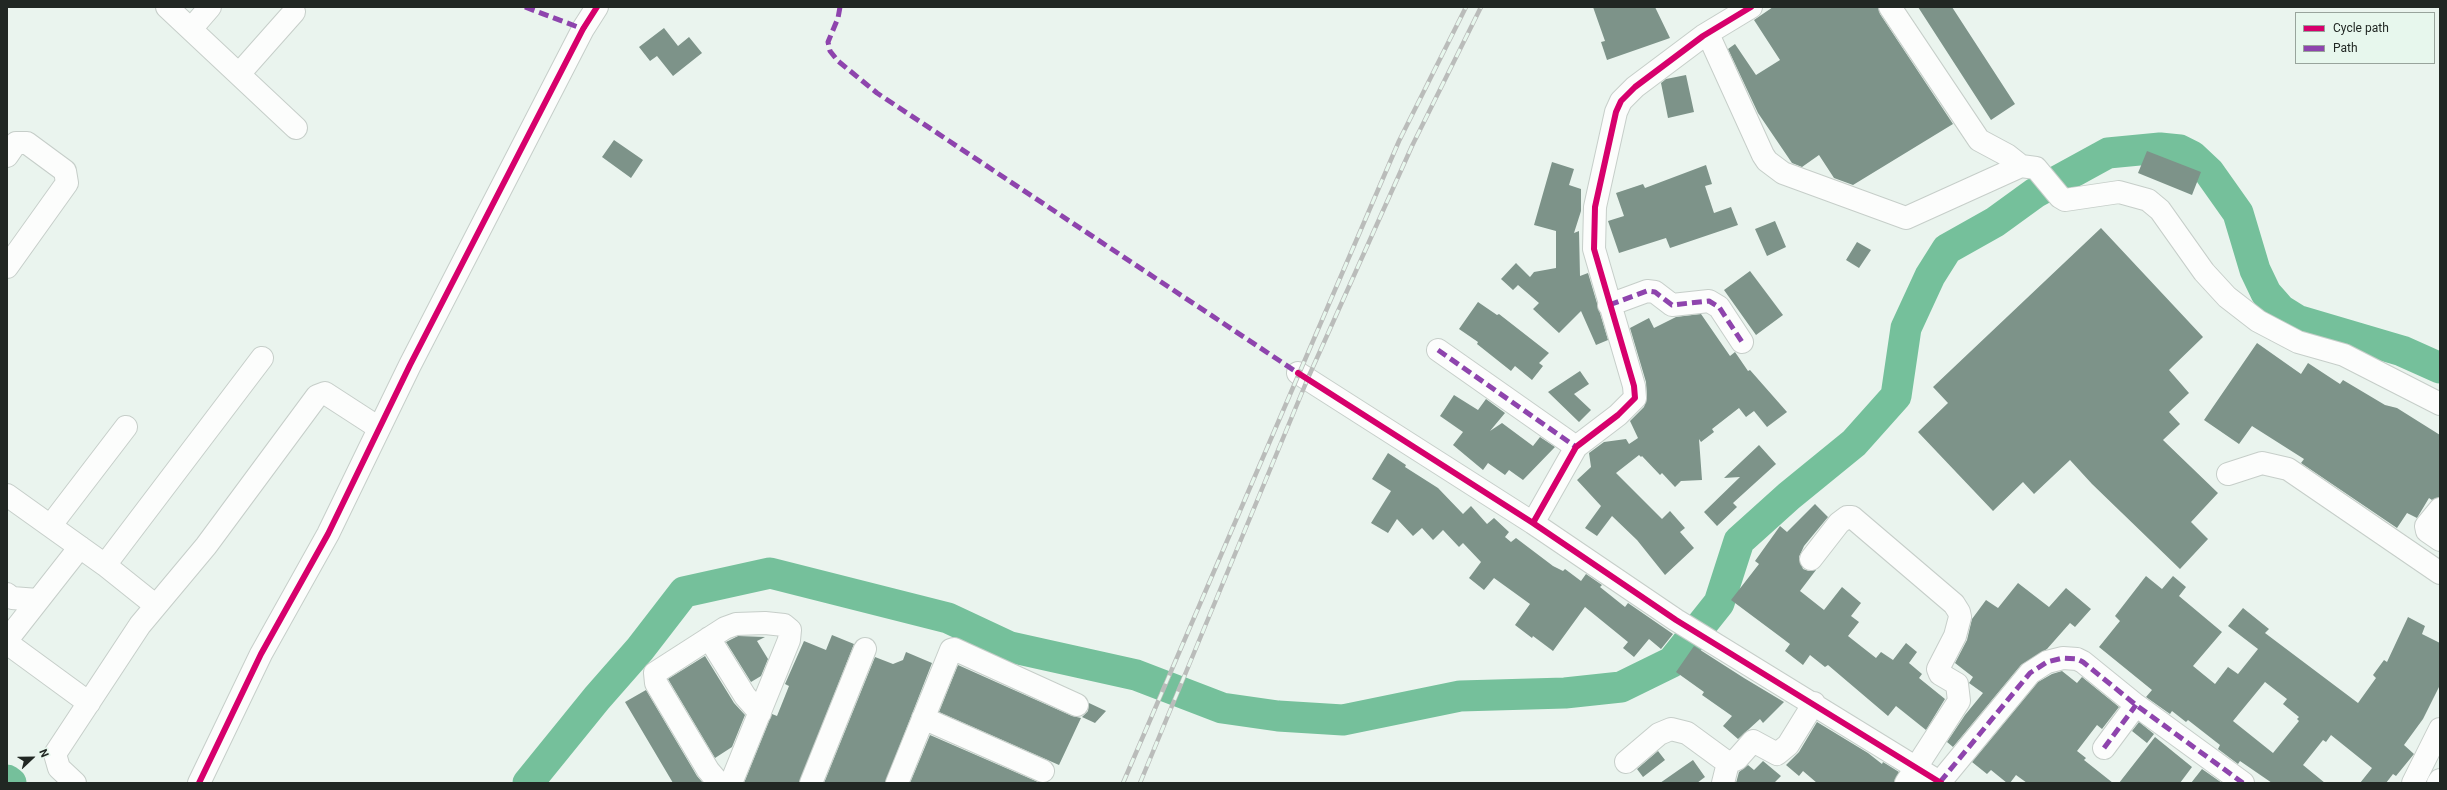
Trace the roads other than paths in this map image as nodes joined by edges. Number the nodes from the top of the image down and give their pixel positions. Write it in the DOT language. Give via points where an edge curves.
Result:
graph roads {
  1 [pos="167,7"];
  2 [pos="210,7"];
  3 [pos="597,7"];
  4 [pos="1751,7"];
  5 [pos="1890,7"];
  6 [pos="294,12"];
  7 [pos="191,29"];
  8 [pos="1705,35"];
  9 [pos="239,74"];
  10 [pos="296,128"];
  11 [pos="7,156"];
  12 [pos="2029,167"];
  13 [pos="7,267"];
  14 [pos="1609,305"];
  15 [pos="1742,342"];
  16 [pos="1438,350"];
  17 [pos="262,358"];
  18 [pos="1298,373"];
  19 [pos="2440,404"];
  20 [pos="126,427"];
  21 [pos="379,428"];
  22 [pos="1576,447"];
  23 [pos="2228,474"];
  24 [pos="7,495"];
  25 [pos="2440,508"];
  26 [pos="1533,523"];
  27 [pos="50,525"];
  28 [pos="2440,540"];
  29 [pos="80,547"];
  30 [pos="1811,559"];
  31 [pos="105,565"];
  32 [pos="2440,573"];
  33 [pos="7,594"];
  34 [pos="38,600"];
  35 [pos="155,605"];
  36 [pos="709,638"];
  37 [pos="7,642"];
  38 [pos="865,649"];
  39 [pos="89,703"];
  40 [pos="1814,703"];
  41 [pos="1077,705"];
  42 [pos="2136,705"];
  43 [pos="760,713"];
  44 [pos="923,718"];
  45 [pos="2440,729"];
  46 [pos="2104,748"];
  47 [pos="1626,762"];
  48 [pos="1043,771"];
  49 [pos="1725,773"];
  50 [pos="1911,775"];
  51 [pos="2440,780"];
  52 [pos="75,783"];
  53 [pos="199,783"];
  54 [pos="719,783"];
  55 [pos="731,783"];
  56 [pos="811,783"];
  57 [pos="897,783"];
  58 [pos="1941,783"];
  59 [pos="2243,783"];
  60 [pos="2413,783"];
  61 [pos="2438,783"];
  1 -- 7 [label="main road"];
  2 -- 7 [label="main road"];
  3 -- 21 [label="main road" via="583,29"];
  4 -- 8 [label="main road"];
  5 -- 12 [label="main road" via="1975,135 1985,145"];
  6 -- 9 [label="main road"];
  7 -- 9 [label="main road"];
  8 -- 12 [label="main road" via="1763,155 1783,173 1906,218"];
  8 -- 14 [label="main road" via="1621,101 1612,123 1595,207 1594,249"];
  9 -- 10 [label="main road"];
  11 -- 13 [label="main road" via="16,143 27,143 65,171 67,183"];
  12 -- 19 [label="main road" via="2060,197 2068,200 2119,192 2148,200 2160,210 2204,272 2227,297 2258,321 2298,342 2344,355"];
  14 -- 15 [label="main road" via="1647,291 1655,292 1672,305 1709,301 1719,307"];
  14 -- 22 [label="main road" via="1634,386 1635,398 1618,415"];
  16 -- 22 [label="main road"];
  17 -- 31 [label="main road"];
  18 -- 26 [label="main road" via="1324,387"];
  20 -- 27 [label="main road"];
  21 -- 35 [label="main road" via="325,392 317,396 206,546"];
  21 -- 53 [label="main road" via="328,534 261,654"];
  22 -- 26 [label="main road"];
  23 -- 32 [label="main road" via="2262,463 2288,469"];
  24 -- 27 [label="main road"];
  25 -- 28 [label="main road" via="2426,526 2427,531"];
  26 -- 40 [label="main road" via="1676,620"];
  27 -- 29 [label="main road"];
  29 -- 31 [label="main road"];
  29 -- 34 [label="main road"];
  30 -- 50 [label="main road" via="1839,523 1847,517 1852,517 1954,604 1959,612 1955,636 1938,666 1940,674 1956,684 1959,700"];
  31 -- 35 [label="main road"];
  33 -- 34 [label="main road" via="12,598"];
  34 -- 37 [label="main road"];
  35 -- 39 [label="main road"];
  36 -- 43 [label="main road" via="745,696"];
  36 -- 43 [label="main road" via="736,624 777,624 784,625 790,630 789,640"];
  36 -- 54 [label="main road" via="660,668 654,678 708,770"];
  37 -- 39 [label="main road"];
  38 -- 56 [label="main road"];
  39 -- 52 [label="main road" via="55,754 59,768"];
  40 -- 49 [label="main road" via="1781,752 1773,754 1753,741"];
  40 -- 50 [label="main road"];
  41 -- 44 [label="main road" via="954,649 951,650"];
  42 -- 46 [label="main road"];
  42 -- 58 [label="main road" via="2077,659 2063,658 2047,662 2030,673"];
  42 -- 59 [label="main road"];
  43 -- 55 [label="main road"];
  44 -- 48 [label="main road"];
  44 -- 57 [label="main road"];
  45 -- 60 [label="main road"];
  47 -- 49 [label="main road" via="1659,734 1670,729 1687,733"];
  50 -- 58 [label="main road"];
  51 -- 61 [label="main road"];
}
